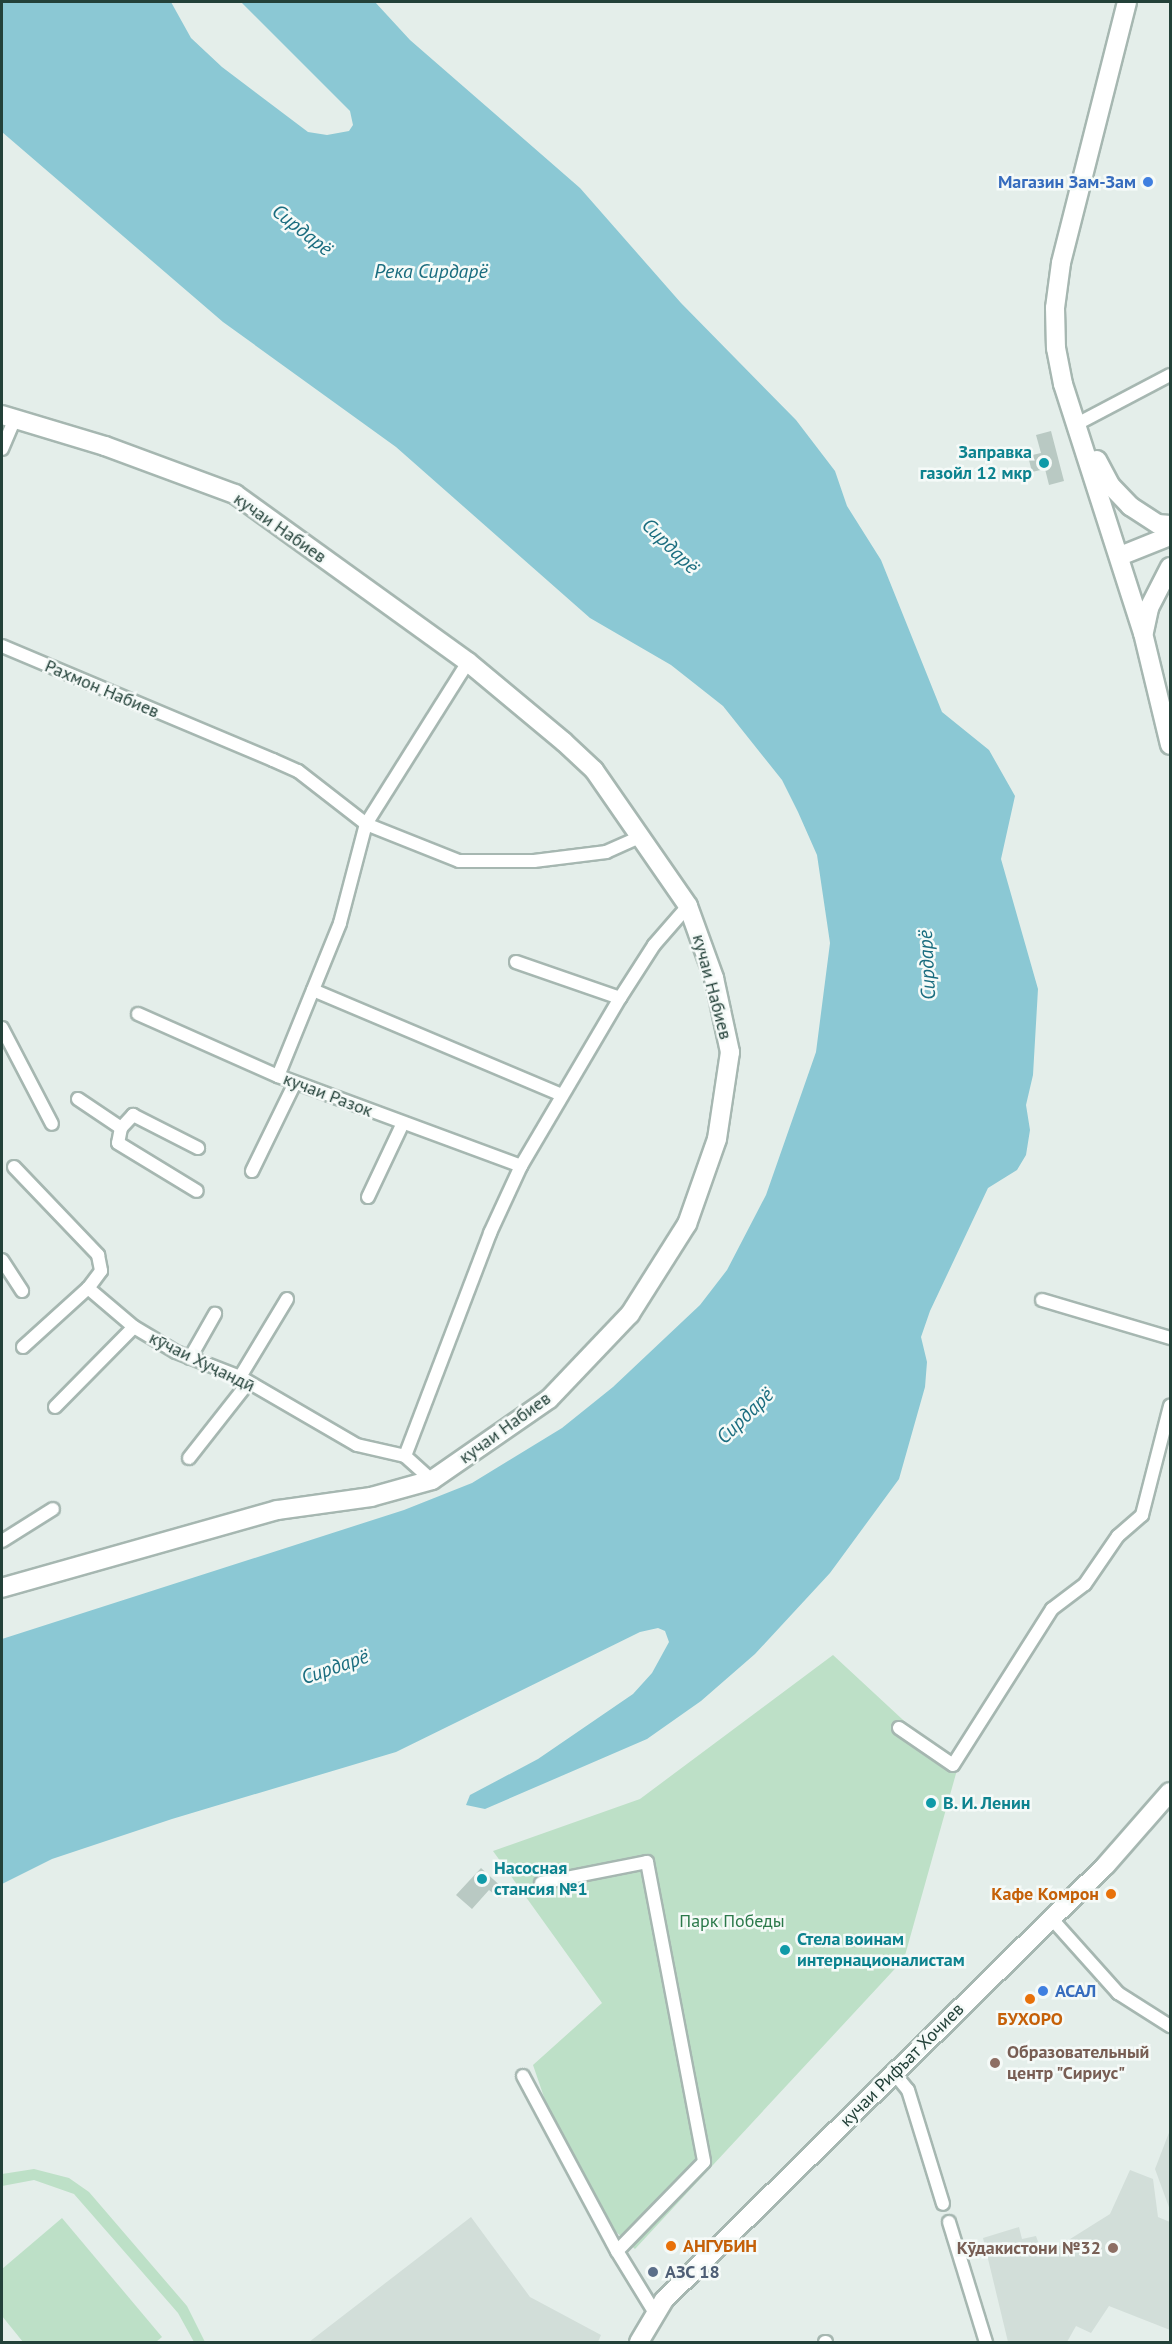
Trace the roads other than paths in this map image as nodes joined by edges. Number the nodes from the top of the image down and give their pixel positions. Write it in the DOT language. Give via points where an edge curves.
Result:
graph roads {
  1 [pos="1126,2"];
  2 [pos="1170,375"];
  3 [pos="8,417"];
  4 [pos="1077,424"];
  5 [pos="2,449"];
  6 [pos="1170,525"];
  7 [pos="1170,536"];
  8 [pos="1120,556"];
  9 [pos="1170,567"];
  10 [pos="1143,633"];
  11 [pos="2,646"];
  12 [pos="468,662"];
  13 [pos="1170,745"];
  14 [pos="366,824"];
  15 [pos="639,837"];
  16 [pos="688,906"];
  17 [pos="516,962"];
  18 [pos="313,990"];
  19 [pos="620,998"];
  20 [pos="138,1014"];
  21 [pos="2,1028"];
  22 [pos="278,1076"];
  23 [pos="295,1083"];
  24 [pos="562,1095"];
  25 [pos="78,1099"];
  26 [pos="403,1123"];
  27 [pos="52,1124"];
  28 [pos="121,1128"];
  29 [pos="198,1148"];
  30 [pos="521,1166"];
  31 [pos="14,1167"];
  32 [pos="252,1171"];
  33 [pos="197,1191"];
  34 [pos="368,1197"];
  35 [pos="2,1260"];
  36 [pos="88,1288"];
  37 [pos="22,1292"];
  38 [pos="287,1299"];
  39 [pos="1042,1300"];
  40 [pos="215,1314"];
  41 [pos="134,1327"];
  42 [pos="1170,1338"];
  43 [pos="23,1347"];
  44 [pos="190,1358"];
  45 [pos="244,1380"];
  46 [pos="1170,1406"];
  47 [pos="55,1407"];
  48 [pos="405,1456"];
  49 [pos="189,1458"];
  50 [pos="432,1480"];
  51 [pos="53,1509"];
  52 [pos="2,1541"];
  53 [pos="2,1588"];
  54 [pos="899,1728"];
  55 [pos="1170,1792"];
  56 [pos="541,1884"];
  57 [pos="1051,1918"];
  58 [pos="1170,2026"];
  59 [pos="894,2073"];
  60 [pos="523,2076"];
  61 [pos="943,2204"];
  62 [pos="949,2222"];
  63 [pos="617,2251"];
  64 [pos="655,2313"];
  65 [pos="639,2343"];
  66 [pos="986,2343"];
  1 -- 4 [label="main road" via="1081,216 1054,308 1063,384"];
  2 -- 4 [label="street"];
  3 -- 5 [label="street"];
  3 -- 12 [label="main road, кучаи Набиев" via="235,494"];
  4 -- 6 [label="main road" via="1111,486 1142,516"];
  4 -- 8 [label="main road"];
  7 -- 8 [label="main road"];
  8 -- 10 [label="main road"];
  9 -- 10 [label="main road" via="1149,608"];
  10 -- 13 [label="main road"];
  11 -- 14 [label="street, Рахмон Набиев" via="298,771"];
  12 -- 14 [label="street"];
  12 -- 15 [label="main road, кучаи Набиев" via="594,770"];
  14 -- 15 [label="street" via="459,861 534,861 606,852"];
  14 -- 18 [label="street" via="340,923"];
  15 -- 16 [label="main road, кучаи Набиев"];
  16 -- 19 [label="street, кучаи Набиев" via="654,945"];
  16 -- 50 [label="main road, кучаи Набиев" via="714,978 730,1052 717,1139 687,1224 630,1314 549,1399"];
  17 -- 19 [label="street"];
  18 -- 22 [label="street"];
  18 -- 24 [label="street"];
  19 -- 24 [label="street, кучаи Набиев"];
  20 -- 22 [label="street, кучаи Разок"];
  21 -- 27 [label="street"];
  22 -- 23 [label="street, кучаи Разок"];
  23 -- 26 [label="street, кучаи Разок"];
  23 -- 32 [label="street"];
  24 -- 30 [label="street, кучаи Набиев"];
  25 -- 28 [label="street"];
  26 -- 30 [label="street, кучаи Разок"];
  26 -- 34 [label="street"];
  28 -- 29 [label="street" via="133,1115"];
  28 -- 33 [label="street" via="118,1143"];
  30 -- 48 [label="street, кучаи Набиев" via="490,1233"];
  31 -- 36 [label="street" via="98,1254 101,1271"];
  35 -- 37 [label="street"];
  36 -- 41 [label="street, кӯчаи Хуҷандӣ"];
  36 -- 43 [label="street"];
  38 -- 45 [label="street"];
  39 -- 42 [label="street"];
  40 -- 44 [label="street"];
  41 -- 44 [label="street, кӯчаи Хуҷандӣ"];
  41 -- 47 [label="street"];
  44 -- 45 [label="street, кӯчаи Хуҷандӣ"];
  45 -- 48 [label="street, кӯчаи Хуҷандӣ" via="357,1445"];
  45 -- 49 [label="street"];
  46 -- 54 [label="street" via="1142,1515 1118,1536 1085,1584 1053,1609 952,1766"];
  48 -- 50 [label="street, кӯчаи Хуҷандӣ"];
  50 -- 53 [label="main road, кучаи Набиев" via="370,1497 277,1510"];
  51 -- 52 [label="street"];
  55 -- 57 [label="main road, кучаи Рифъат Хочиев" via="1106,1865"];
  56 -- 63 [label="street" via="646,1862 704,2163"];
  57 -- 58 [label="street" via="1118,1993"];
  57 -- 59 [label="main road, кучаи Рифъат Хочиев"];
  59 -- 61 [label="street" via="908,2090"];
  59 -- 64 [label="main road, кучаи Рифъат Хочиев"];
  60 -- 63 [label="street"];
  62 -- 66 [label="street"];
  63 -- 64 [label="street"];
  64 -- 65 [label="main road, кучаи Рифъат Хочиев"];
}
